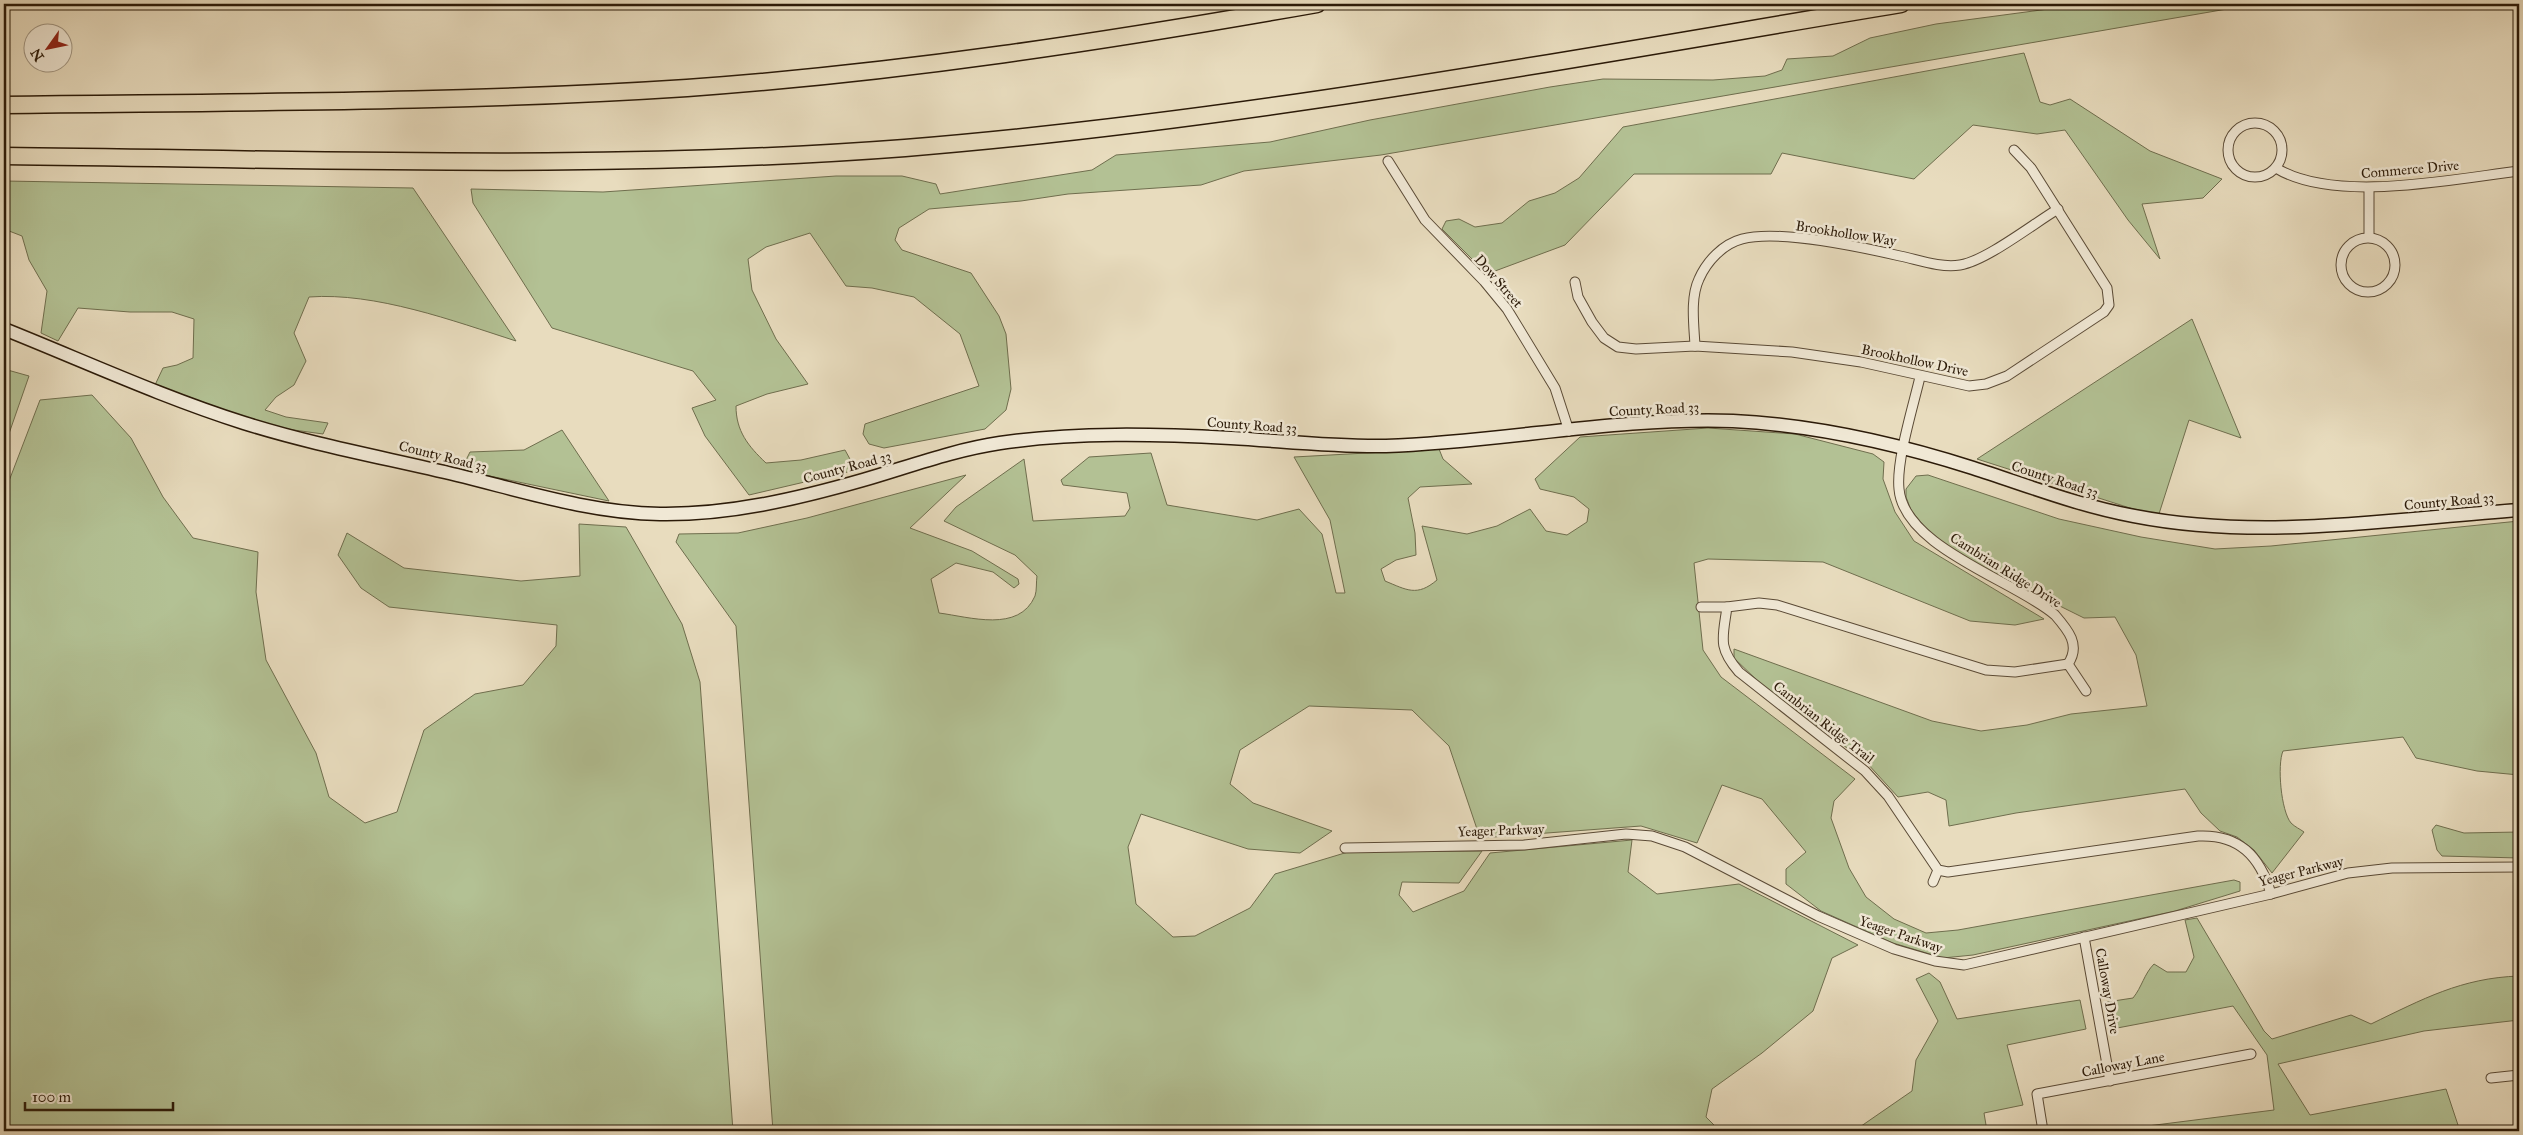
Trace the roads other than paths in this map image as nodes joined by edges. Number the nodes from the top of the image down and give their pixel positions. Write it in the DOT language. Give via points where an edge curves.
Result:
graph roads {
  1 [pos="1318,4"];
  2 [pos="1901,4"];
  3 [pos="4,105"];
  4 [pos="2014,150"];
  5 [pos="4,156"];
  6 [pos="1388,161"];
  7 [pos="2276,168"];
  8 [pos="2519,171"];
  9 [pos="2369,188"];
  10 [pos="2058,210"];
  11 [pos="2369,237"];
  12 [pos="1575,282"];
  13 [pos="4,329"];
  14 [pos="1694,346"];
  15 [pos="1920,377"];
  16 [pos="1569,431"];
  17 [pos="1904,449"];
  18 [pos="2519,510"];
  19 [pos="1701,607"];
  20 [pos="1727,607"];
  21 [pos="2068,664"];
  22 [pos="2086,691"];
  23 [pos="1345,848"];
  24 [pos="2519,867"];
  25 [pos="1938,870"];
  26 [pos="1933,882"];
  27 [pos="2271,894"];
  28 [pos="2084,937"];
  29 [pos="2251,1054"];
  30 [pos="2519,1075"];
  31 [pos="2490,1078"];
  32 [pos="2110,1080"];
  33 [pos="2043,1131"];
  1 -- 3 [label="highway" via="1005,55 687,88 475,98"];
  2 -- 5 [label="highway" via="1218,115 902,148 582,162"];
  4 -- 10 [label="street, Brookhollow Drive" via="2027,162"];
  6 -- 16 [label="street, Dow Street" via="1425,220 1484,281 1507,310 1555,388"];
  7 -- 7 [label="street" via="2283,149 2274,130 2256,123 2236,130 2228,150 2236,170 2256,178"];
  7 -- 9 [label="street, Commerce Drive" via="2299,179"];
  8 -- 9 [label="street, Commerce Drive"];
  9 -- 11 [label="street"];
  10 -- 14 [label="street, Brookhollow Way" via="1986,255 1961,265 1938,265 1813,240 1742,239 1716,254 1699,278 1694,298"];
  10 -- 15 [label="street, Brookhollow Drive" via="2107,288 2107,309 1994,382 1969,386"];
  11 -- 11 [label="street" via="2347,247 2340,264 2347,283 2364,292 2383,288 2392,279 2395,267 2389,248"];
  12 -- 14 [label="street, Brookhollow Drive" via="1586,313 1612,344 1636,349"];
  13 -- 16 [label="street, County Road 33" via="156,392 257,427 540,495 639,513 701,513 784,499 861,481 972,448 1016,441 1157,434 1338,446 1389,446"];
  14 -- 15 [label="street, Brookhollow Drive" via="1756,348 1825,356"];
  15 -- 17 [label="street, Cambrian Ridge Drive"];
  16 -- 17 [label="street, County Road 33" via="1656,422 1740,422 1833,432"];
  17 -- 18 [label="street, County Road 33" via="2094,508 2162,521 2236,528 2310,527"];
  17 -- 21 [label="street, Cambrian Ridge Drive" via="1899,490 1914,521 1940,547 2055,615 2073,643 2074,654"];
  19 -- 20 [label="street"];
  20 -- 21 [label="street" via="1759,603 1777,605 1986,670 2015,672"];
  20 -- 25 [label="street, Cambrian Ridge Trail" via="1723,642 1727,659 1739,672 1865,771 1888,796"];
  21 -- 22 [label="street"];
  23 -- 28 [label="street, Yeager Parkway" via="1524,845 1641,835 1685,847 1826,920 1894,949 1935,961 1964,964"];
  24 -- 27 [label="street, Yeager Parkway" via="2367,870"];
  25 -- 26 [label="street"];
  25 -- 27 [label="street" via="1948,872 2208,835 2226,838 2246,849 2263,870"];
  27 -- 28 [label="street, Yeager Parkway"];
  28 -- 32 [label="street, Calloway Drive"];
  29 -- 32 [label="street, Calloway Lane"];
  30 -- 31 [label="street"];
  32 -- 33 [label="street, Calloway Lane" via="2037,1094"];
}
